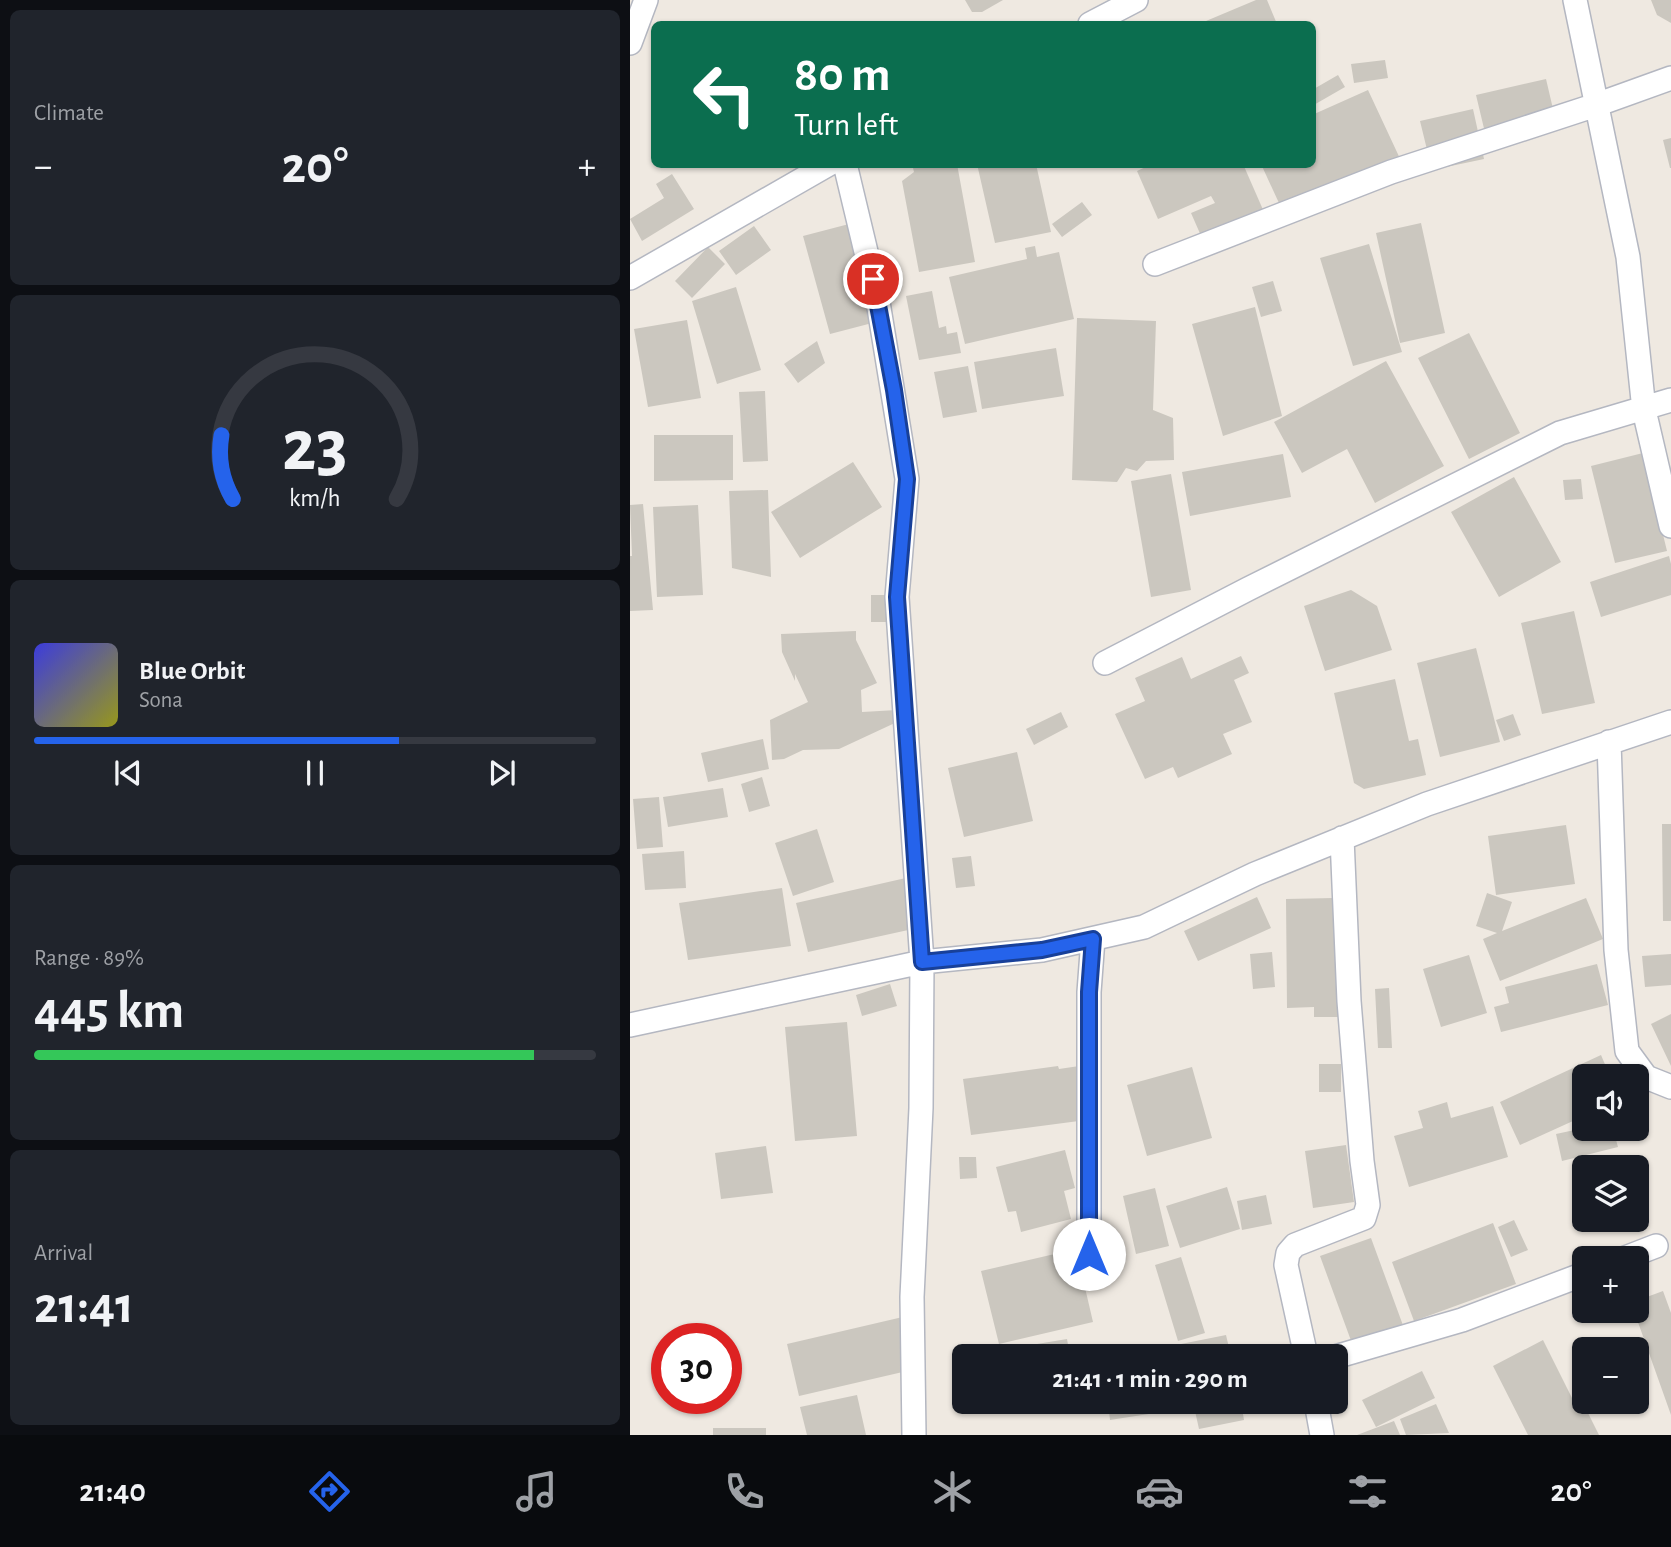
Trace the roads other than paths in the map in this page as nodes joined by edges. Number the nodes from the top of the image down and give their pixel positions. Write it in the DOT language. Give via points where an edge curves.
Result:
graph roads {
  1 [pos="646,0"];
  2 [pos="1136,0"];
  3 [pos="1574,0"];
  4 [pos="1096,21"];
  5 [pos="630,43"];
  6 [pos="1671,78"];
  7 [pos="1596,105"];
  8 [pos="822,168"];
  9 [pos="846,168"];
  10 [pos="1155,264"];
  11 [pos="630,278"];
  12 [pos="1671,400"];
  13 [pos="1644,410"];
  14 [pos="1671,526"];
  15 [pos="1105,663"];
  16 [pos="1671,722"];
  17 [pos="1609,742"];
  18 [pos="1342,838"];
  19 [pos="1093,939"];
  20 [pos="922,962"];
  21 [pos="630,1025"];
  22 [pos="1671,1087"];
  23 [pos="1656,1246"];
  24 [pos="1649,1249"];
  25 [pos="1089,1254"];
  26 [pos="1572,1279"];
  27 [pos="1303,1344"];
  28 [pos="1348,1353"];
  29 [pos="1318,1414"];
  30 [pos="914,1435"];
  31 [pos="1322,1435"];
  1 -- 5 [label="street"];
  2 -- 4 [label="street"];
  3 -- 7 [label="street"];
  6 -- 7 [label="street"];
  7 -- 10 [label="street" via="1391,172"];
  7 -- 13 [label="street" via="1628,257"];
  8 -- 11 [label="street"];
  9 -- 20 [label="street" via="878,302 907,479 897,597"];
  12 -- 13 [label="street"];
  13 -- 14 [label="street"];
  13 -- 15 [label="street" via="1560,433"];
  16 -- 17 [label="street"];
  17 -- 18 [label="street"];
  17 -- 22 [label="street" via="1616,950 1627,1051 1646,1077"];
  18 -- 19 [label="street" via="1144,927"];
  18 -- 27 [label="street" via="1349,1001 1368,1205 1364,1218 1295,1245 1288,1253 1286,1265"];
  19 -- 20 [label="street" via="1042,950"];
  19 -- 25 [label="street"];
  20 -- 21 [label="street"];
  20 -- 30 [label="street" via="912,1297"];
  23 -- 24 [label="street"];
  26 -- 28 [label="street" via="1462,1320"];
  29 -- 31 [label="street"];
}
